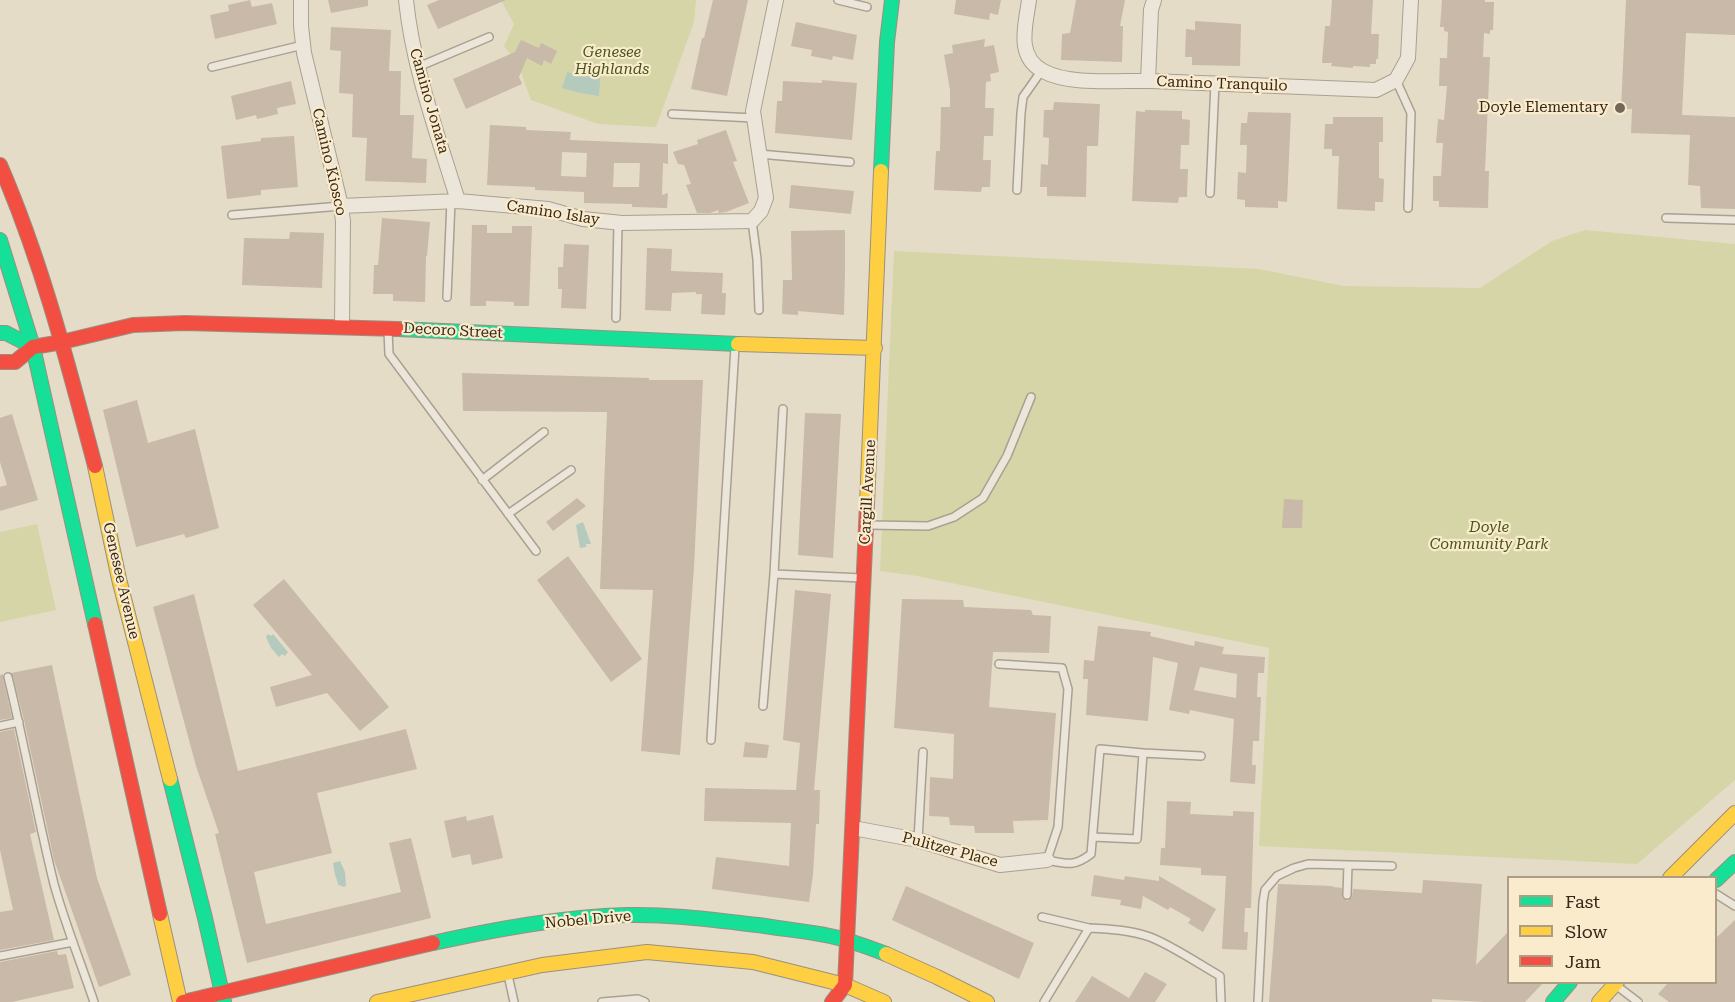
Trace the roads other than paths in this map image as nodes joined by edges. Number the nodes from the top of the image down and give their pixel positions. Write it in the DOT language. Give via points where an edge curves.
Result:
graph roads {
  1 [pos="302,0"];
  2 [pos="406,0"];
  3 [pos="776,0"];
  4 [pos="838,0"];
  5 [pos="892,0"];
  6 [pos="1029,0"];
  7 [pos="1154,0"];
  8 [pos="1411,0"];
  9 [pos="867,7"];
  10 [pos="489,37"];
  11 [pos="303,45"];
  12 [pos="213,67"];
  13 [pos="418,67"];
  14 [pos="1042,70"];
  15 [pos="1396,80"];
  16 [pos="1148,81"];
  17 [pos="1215,83"];
  18 [pos="672,114"];
  19 [pos="754,118"];
  20 [pos="759,154"];
  21 [pos="850,162"];
  22 [pos="0,165"];
  23 [pos="1017,190"];
  24 [pos="1210,193"];
  25 [pos="454,201"];
  26 [pos="341,206"];
  27 [pos="1408,208"];
  28 [pos="232,215"];
  29 [pos="756,216"];
  30 [pos="1666,218"];
  31 [pos="1735,220"];
  32 [pos="618,223"];
  33 [pos="0,240"];
  34 [pos="447,297"];
  35 [pos="759,310"];
  36 [pos="616,318"];
  37 [pos="342,326"];
  38 [pos="387,328"];
  39 [pos="0,333"];
  40 [pos="62,342"];
  41 [pos="735,344"];
  42 [pos="33,347"];
  43 [pos="875,348"];
  44 [pos="0,362"];
  45 [pos="1031,397"];
  46 [pos="783,409"];
  47 [pos="544,432"];
  48 [pos="571,470"];
  49 [pos="482,480"];
  50 [pos="508,514"];
  51 [pos="866,525"];
  52 [pos="536,551"];
  53 [pos="774,574"];
  54 [pos="864,578"];
  55 [pos="999,664"];
  56 [pos="8,677"];
  57 [pos="763,706"];
  58 [pos="19,722"];
  59 [pos="0,726"];
  60 [pos="711,740"];
  61 [pos="923,752"];
  62 [pos="1143,753"];
  63 [pos="1201,756"];
  64 [pos="1735,813"];
  65 [pos="853,828"];
  66 [pos="1092,837"];
  67 [pos="918,840"];
  68 [pos="1047,860"];
  69 [pos="1735,862"];
  70 [pos="1348,865"];
  71 [pos="1392,866"];
  72 [pos="1672,876"];
  73 [pos="1717,879"];
  74 [pos="1347,895"];
  75 [pos="1717,895"];
  76 [pos="1735,906"];
  77 [pos="1042,917"];
  78 [pos="1089,928"];
  79 [pos="848,940"];
  80 [pos="73,942"];
  81 [pos="0,956"];
  82 [pos="507,972"];
  83 [pos="1568,984"];
  84 [pos="1615,984"];
  85 [pos="1617,984"];
  86 [pos="845,985"];
  87 [pos="222,998"];
  88 [pos="94,1002"];
  89 [pos="182,1002"];
  90 [pos="377,1002"];
  91 [pos="514,1002"];
  92 [pos="602,1002"];
  93 [pos="645,1002"];
  94 [pos="832,1002"];
  95 [pos="854,1002"];
  96 [pos="884,1002"];
  97 [pos="987,1002"];
  98 [pos="1044,1002"];
  99 [pos="1221,1002"];
  100 [pos="1258,1002"];
  101 [pos="1553,1002"];
  102 [pos="1599,1002"];
  103 [pos="1638,1002"];
  1 -- 11 [label="street, Camino Kiosco"];
  2 -- 13 [label="street, Camino Jonata"];
  3 -- 19 [label="street"];
  4 -- 9 [label="lane"];
  5 -- 43 [label="main road, Cargill Avenue"];
  6 -- 14 [label="street" via="1024,47"];
  7 -- 16 [label="street"];
  8 -- 15 [label="street" via="1408,58"];
  10 -- 13 [label="lane"];
  11 -- 12 [label="lane"];
  11 -- 26 [label="street, Camino Kiosco"];
  13 -- 25 [label="street, Camino Jonata"];
  14 -- 16 [label="street, Camino Tranquilo" via="1070,80"];
  14 -- 23 [label="lane" via="1023,97"];
  15 -- 17 [label="street, Camino Tranquilo" via="1376,90"];
  15 -- 27 [label="lane" via="1411,113"];
  16 -- 17 [label="street, Camino Tranquilo"];
  17 -- 24 [label="lane"];
  18 -- 19 [label="lane"];
  19 -- 20 [label="street"];
  20 -- 21 [label="lane"];
  20 -- 29 [label="street" via="766,198"];
  22 -- 40 [label="main road, Genesee Avenue"];
  25 -- 26 [label="street, Camino Islay"];
  25 -- 32 [label="street, Camino Islay" via="548,209"];
  25 -- 34 [label="lane"];
  26 -- 28 [label="lane"];
  26 -- 37 [label="street, Camino Kiosco"];
  29 -- 32 [label="street, Camino Islay"];
  29 -- 35 [label="lane"];
  30 -- 31 [label="lane"];
  32 -- 36 [label="lane"];
  33 -- 42 [label="main road"];
  37 -- 38 [label="main road, Decoro Street"];
  37 -- 40 [label="main road, Decoro Street" via="133,325"];
  38 -- 41 [label="main road, Decoro Street"];
  38 -- 49 [label="lane" via="389,354"];
  39 -- 42 [label="main road"];
  40 -- 42 [label="main road, Decoro Street"];
  40 -- 87 [label="main road, Genesee Avenue"];
  41 -- 43 [label="main road, Decoro Street"];
  41 -- 60 [label="lane"];
  42 -- 44 [label="main road, Decoro Street" via="15,362"];
  42 -- 89 [label="main road"];
  43 -- 51 [label="main road, Cargill Avenue"];
  45 -- 51 [label="lane" via="1007,456 983,498 954,518 928,526"];
  46 -- 53 [label="lane"];
  47 -- 49 [label="lane"];
  48 -- 50 [label="lane"];
  49 -- 50 [label="lane"];
  50 -- 52 [label="lane"];
  51 -- 54 [label="main road, Cargill Avenue"];
  53 -- 54 [label="lane"];
  53 -- 57 [label="lane"];
  54 -- 65 [label="main road, Cargill Avenue"];
  55 -- 68 [label="lane" via="1062,668 1068,689 1058,827"];
  56 -- 58 [label="lane"];
  58 -- 59 [label="lane"];
  58 -- 80 [label="lane" via="55,886"];
  61 -- 67 [label="lane"];
  62 -- 63 [label="lane"];
  62 -- 66 [label="lane" via="1137,839"];
  62 -- 66 [label="lane" via="1100,749"];
  64 -- 72 [label="main road"];
  65 -- 67 [label="street, Pulitzer Place"];
  65 -- 79 [label="main road, Cargill Avenue"];
  66 -- 68 [label="lane" via="1091,854 1083,860 1071,865"];
  67 -- 68 [label="street, Pulitzer Place" via="1000,866"];
  69 -- 73 [label="main road"];
  70 -- 71 [label="lane"];
  70 -- 74 [label="lane"];
  70 -- 100 [label="lane" via="1308,864 1294,868 1277,876 1265,890"];
  75 -- 76 [label="lane"];
  77 -- 78 [label="lane"];
  78 -- 98 [label="lane"];
  78 -- 99 [label="lane" via="1150,937 1183,954 1220,976"];
  79 -- 86 [label="main road, Cargill Avenue"];
  79 -- 87 [label="main road, Nobel Drive" via="664,915 570,919 458,938"];
  79 -- 97 [label="main road, Nobel Drive" via="918,967"];
  80 -- 81 [label="lane"];
  80 -- 88 [label="lane"];
  82 -- 86 [label="main road" via="647,952 753,962"];
  82 -- 90 [label="main road"];
  82 -- 91 [label="lane"];
  83 -- 101 [label="main road"];
  84 -- 102 [label="main road"];
  85 -- 103 [label="lane"];
  86 -- 94 [label="main road"];
  86 -- 95 [label="main road"];
  86 -- 96 [label="main road"];
  87 -- 89 [label="main road, Nobel Drive"];
  92 -- 93 [label="lane"];
}
